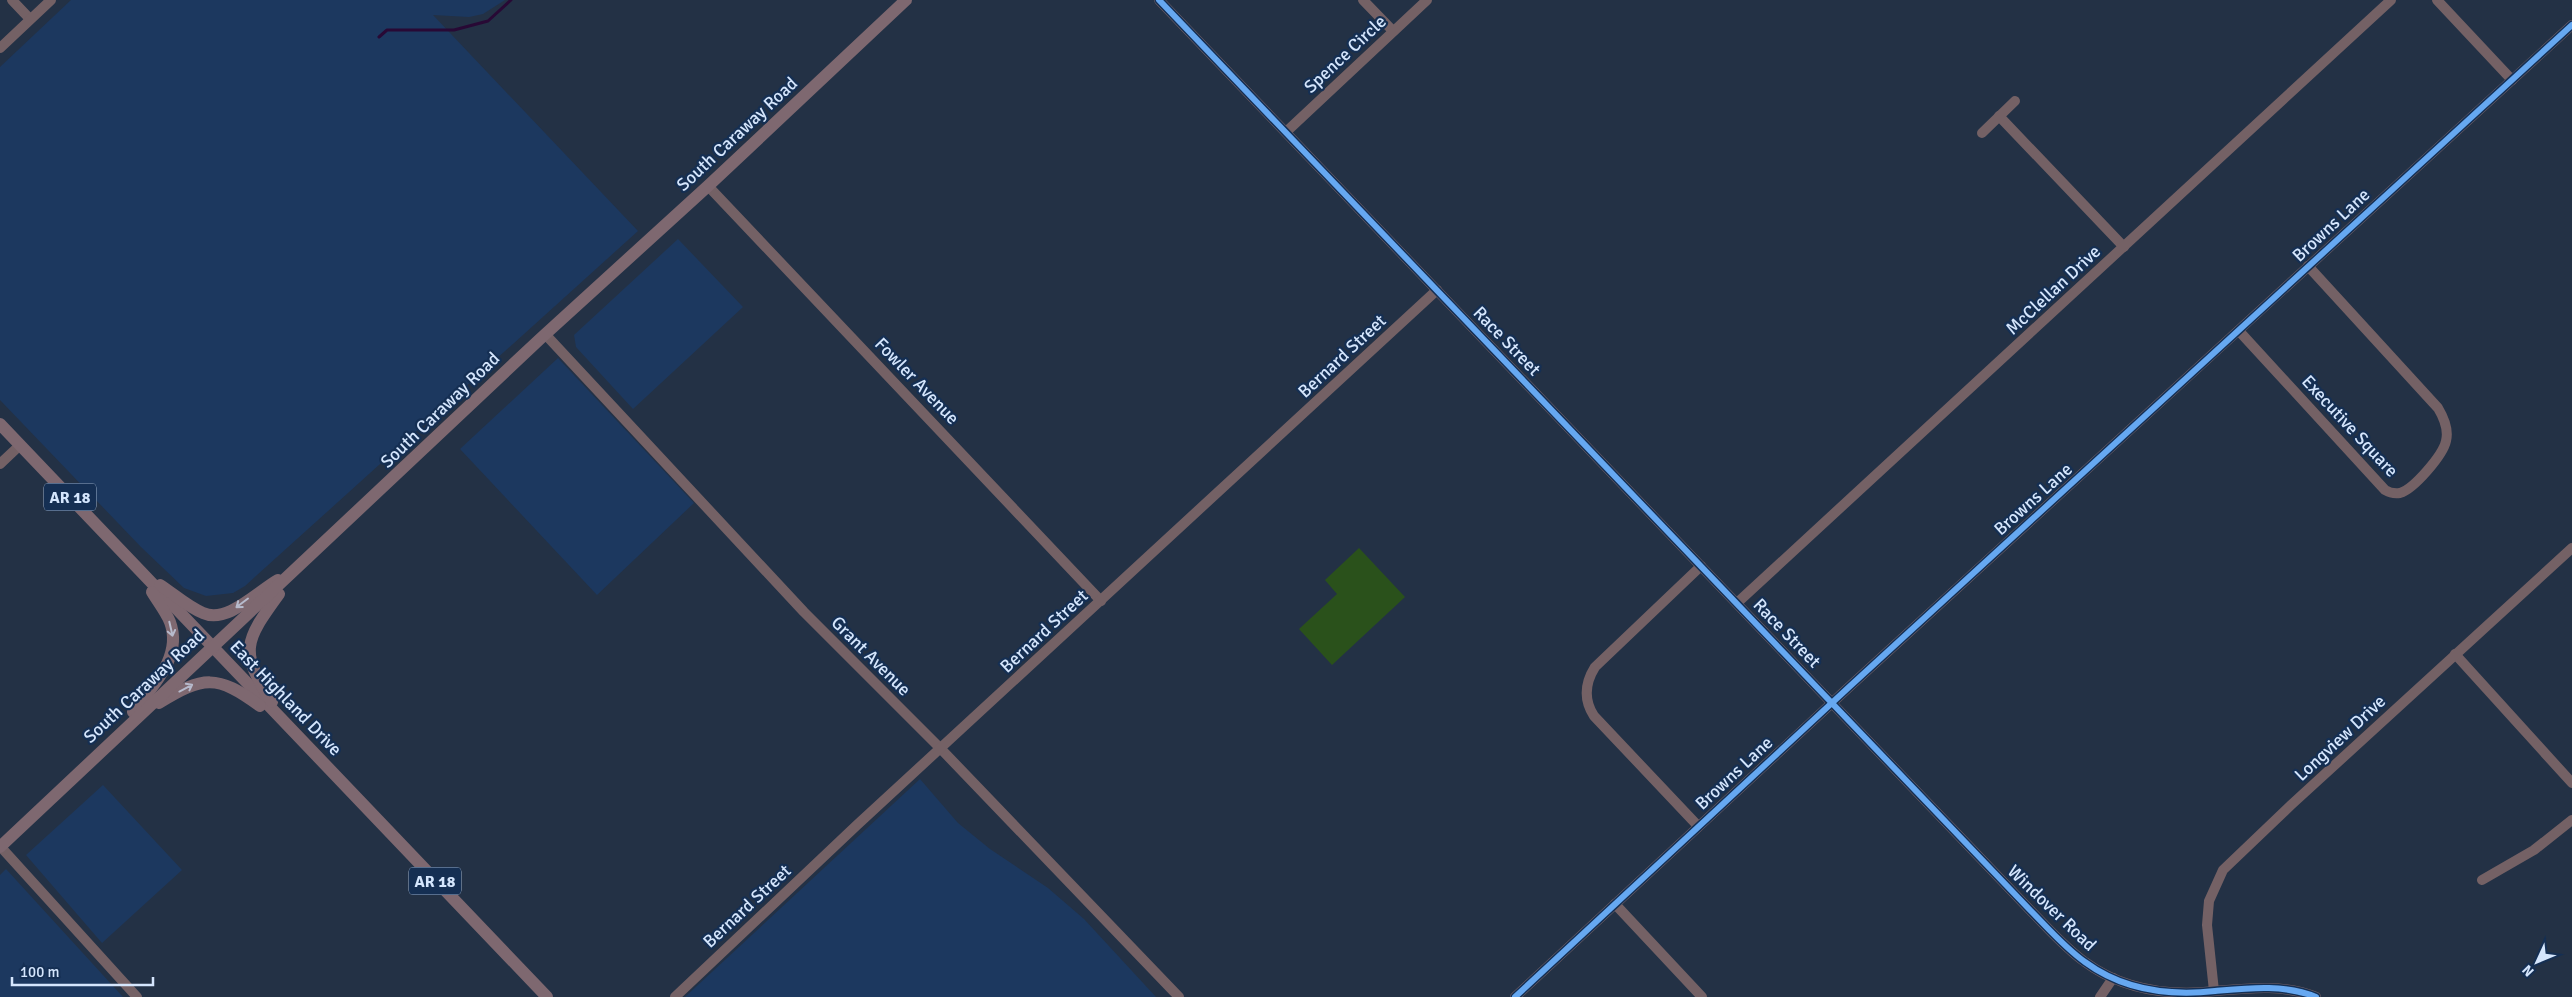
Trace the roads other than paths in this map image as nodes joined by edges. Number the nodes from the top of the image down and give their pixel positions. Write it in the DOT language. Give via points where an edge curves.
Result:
graph roads {
  1 [pos="12,0"];
  2 [pos="51,0"];
  3 [pos="906,0"];
  4 [pos="1159,0"];
  5 [pos="1362,0"];
  6 [pos="1427,0"];
  7 [pos="2391,0"];
  8 [pos="2437,0"];
  9 [pos="30,19"];
  10 [pos="2572,25"];
  11 [pos="1393,31"];
  12 [pos="0,48"];
  13 [pos="2512,80"];
  14 [pos="2015,101"];
  15 [pos="1999,116"];
  16 [pos="1286,132"];
  17 [pos="1982,133"];
  18 [pos="708,186"];
  19 [pos="2124,247"];
  20 [pos="2308,266"];
  21 [pos="1438,290"];
  22 [pos="2239,331"];
  23 [pos="545,334"];
  24 [pos="0,424"];
  25 [pos="20,445"];
  26 [pos="0,464"];
  27 [pos="2572,548"];
  28 [pos="1701,566"];
  29 [pos="298,568"];
  30 [pos="140,571"];
  31 [pos="1100,600"];
  32 [pos="1737,603"];
  33 [pos="212,648"];
  34 [pos="2455,654"];
  35 [pos="1832,702"];
  36 [pos="278,717"];
  37 [pos="117,734"];
  38 [pos="941,749"];
  39 [pos="2572,783"];
  40 [pos="2572,820"];
  41 [pos="1698,826"];
  42 [pos="0,846"];
  43 [pos="2482,880"];
  44 [pos="1615,904"];
  45 [pos="2113,978"];
  46 [pos="2214,991"];
  47 [pos="137,997"];
  48 [pos="547,997"];
  49 [pos="675,997"];
  50 [pos="1178,997"];
  51 [pos="1515,997"];
  52 [pos="1702,997"];
  53 [pos="2100,997"];
  54 [pos="2316,997"];
  1 -- 9 [label="street"];
  2 -- 9 [label="street"];
  3 -- 18 [label="main road, South Caraway Road"];
  4 -- 16 [label="street, Race Street"];
  5 -- 11 [label="street"];
  6 -- 11 [label="street, Spence Circle"];
  7 -- 19 [label="street, McClellan Drive"];
  8 -- 13 [label="street"];
  9 -- 12 [label="street"];
  10 -- 13 [label="street, Browns Lane"];
  11 -- 16 [label="street, Spence Circle"];
  13 -- 20 [label="street, Browns Lane"];
  14 -- 15 [label="street"];
  15 -- 17 [label="street"];
  15 -- 19 [label="street"];
  16 -- 21 [label="street, Race Street"];
  18 -- 23 [label="main road, South Caraway Road"];
  18 -- 31 [label="street, Fowler Avenue"];
  19 -- 32 [label="street, McClellan Drive"];
  20 -- 22 [label="street, Browns Lane"];
  20 -- 22 [label="street, Executive Square" via="2438,408 2444,419 2446,438 2442,452 2420,476 2400,493 2385,490"];
  21 -- 28 [label="street, Race Street"];
  21 -- 31 [label="street, Bernard Street"];
  22 -- 35 [label="street, Browns Lane"];
  23 -- 29 [label="main road, South Caraway Road"];
  23 -- 38 [label="street, Grant Avenue" via="809,617"];
  24 -- 25 [label="main road, East Highland Drive / AR 18"];
  25 -- 26 [label="street"];
  25 -- 30 [label="main road, East Highland Drive / AR 18"];
  27 -- 34 [label="street, Longview Drive"];
  28 -- 32 [label="street, Race Street"];
  28 -- 41 [label="street" via="1595,667 1589,677 1586,696 1594,716"];
  29 -- 30 [label="main road, one-way" via="228,613 217,616 200,612"];
  29 -- 33 [label="main road, South Caraway Road"];
  29 -- 36 [label="main road" via="260,620 250,644 253,669"];
  30 -- 33 [label="main road, East Highland Drive / AR 18"];
  30 -- 37 [label="main road, one-way" via="169,620 173,643 170,660"];
  31 -- 38 [label="street, Bernard Street"];
  32 -- 35 [label="street, Race Street"];
  33 -- 36 [label="main road, East Highland Drive / AR 18"];
  33 -- 37 [label="main road, South Caraway Road"];
  34 -- 39 [label="street"];
  34 -- 46 [label="street, Longview Drive" via="2223,870 2209,901 2207,925"];
  35 -- 41 [label="street, Browns Lane"];
  35 -- 45 [label="street, Windover Road" via="2030,910 2076,955"];
  37 -- 36 [label="main road, one-way" via="141,715 200,682 231,687"];
  36 -- 48 [label="main road, East Highland Drive / AR 18"];
  37 -- 42 [label="main road, South Caraway Road"];
  38 -- 49 [label="street, Bernard Street"];
  38 -- 50 [label="street, Grant Avenue"];
  40 -- 43 [label="street" via="2534,850"];
  41 -- 44 [label="street, Browns Lane"];
  42 -- 47 [label="street"];
  44 -- 51 [label="street, Browns Lane"];
  44 -- 52 [label="street"];
  45 -- 46 [label="street, Windover Road" via="2154,991"];
  45 -- 53 [label="street"];
  46 -- 54 [label="street, Windover Road" via="2260,987"];
}
